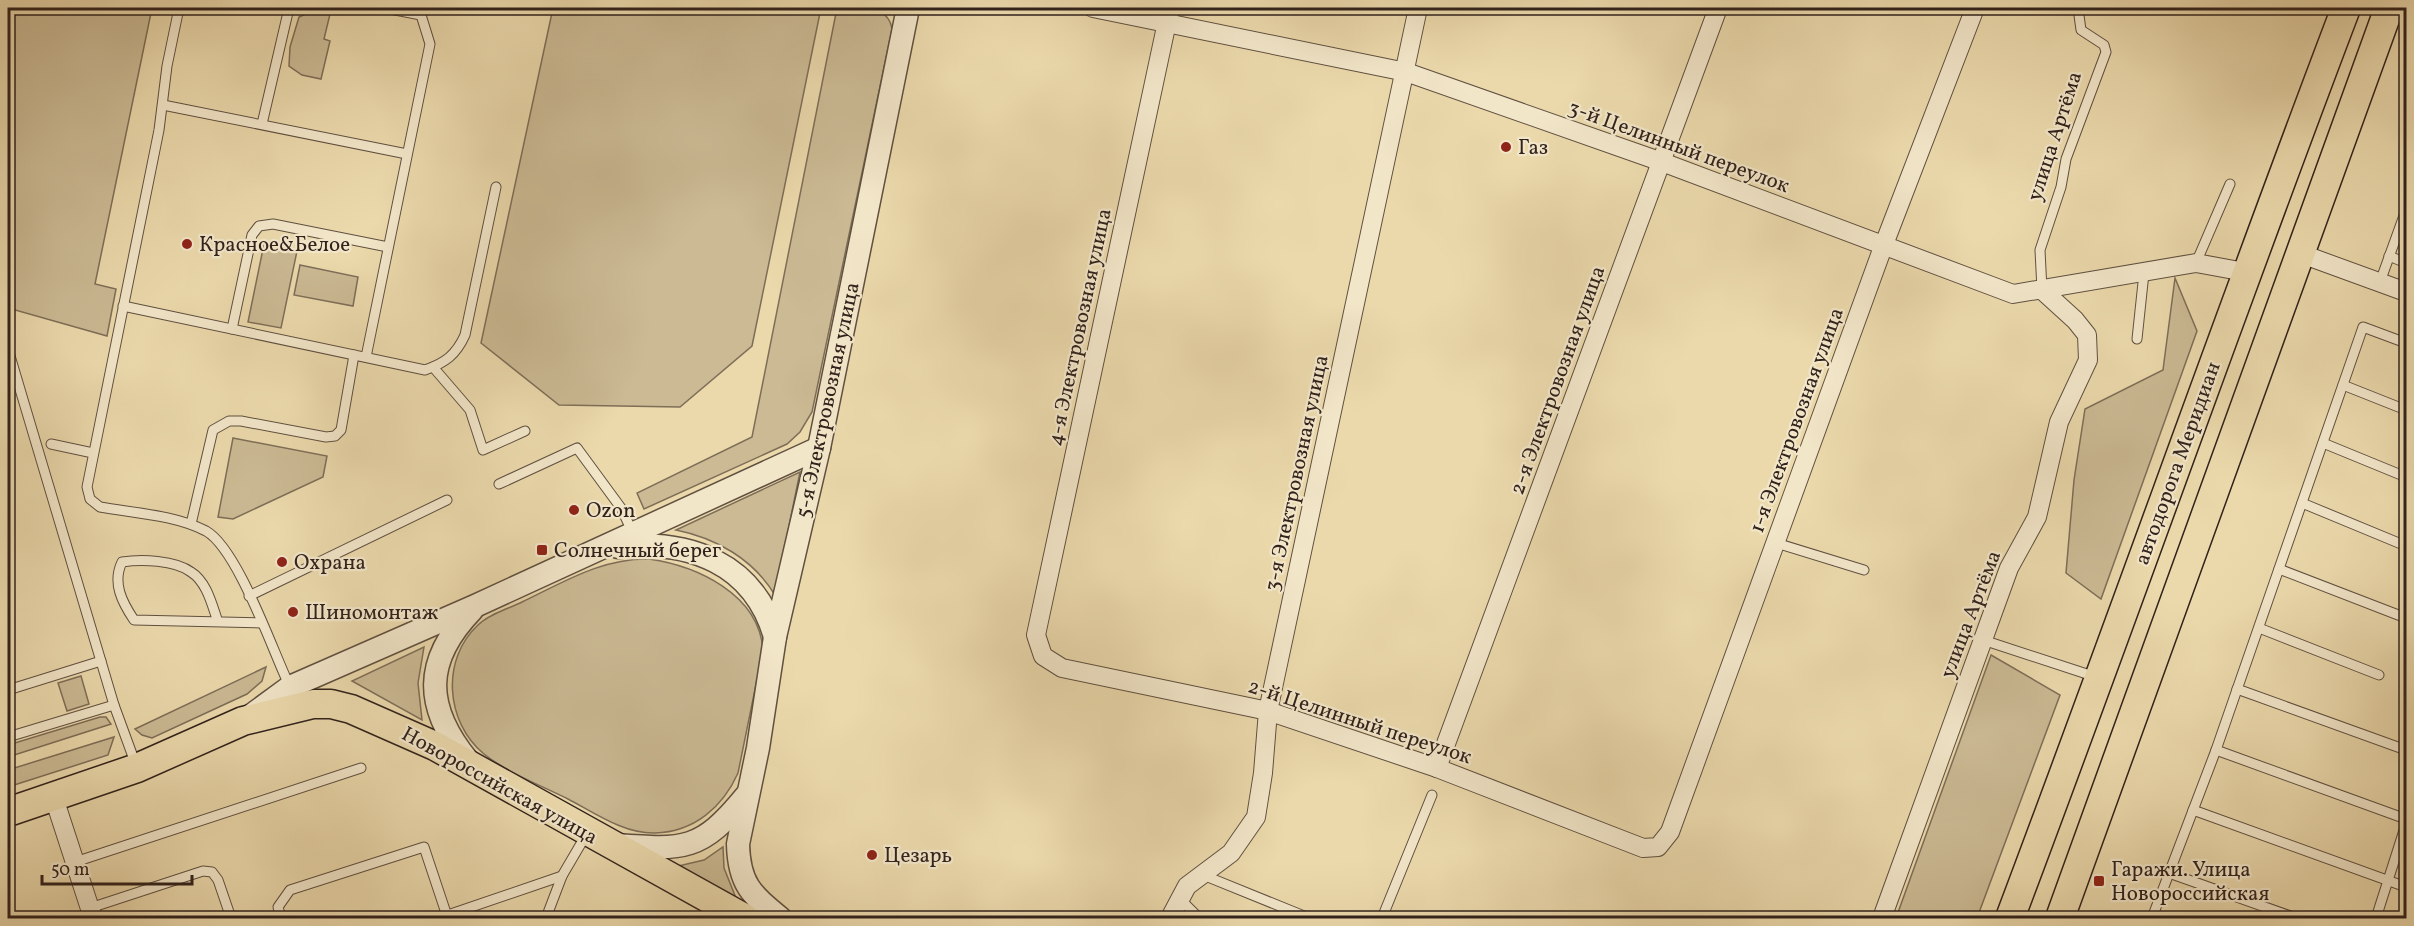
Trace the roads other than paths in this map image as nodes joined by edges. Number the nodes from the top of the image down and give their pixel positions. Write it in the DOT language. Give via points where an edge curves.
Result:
graph roads {
  1 [pos="179,8"];
  2 [pos="289,8"];
  3 [pos="385,8"];
  4 [pos="908,8"];
  5 [pos="1093,8"];
  6 [pos="1418,8"];
  7 [pos="1718,8"];
  8 [pos="1975,8"];
  9 [pos="2078,8"];
  10 [pos="2346,8"];
  11 [pos="2389,8"];
  12 [pos="422,11"];
  13 [pos="1169,15"];
  14 [pos="1406,72"];
  15 [pos="163,105"];
  16 [pos="262,124"];
  17 [pos="407,154"];
  18 [pos="1662,162"];
  19 [pos="2230,184"];
  20 [pos="496,188"];
  21 [pos="2406,210"];
  22 [pos="388,247"];
  23 [pos="1883,247"];
  24 [pos="2299,253"];
  25 [pos="2389,256"];
  26 [pos="2196,262"];
  27 [pos="2406,263"];
  28 [pos="2245,272"];
  29 [pos="2144,273"];
  30 [pos="2380,282"];
  31 [pos="2042,290"];
  32 [pos="2406,292"];
  33 [pos="123,306"];
  34 [pos="232,329"];
  35 [pos="2138,339"];
  36 [pos="2406,343"];
  37 [pos="8,349"];
  38 [pos="354,355"];
  39 [pos="366,357"];
  40 [pos="433,367"];
  41 [pos="2343,385"];
  42 [pos="2406,410"];
  43 [pos="525,431"];
  44 [pos="2323,442"];
  45 [pos="51,444"];
  46 [pos="819,448"];
  47 [pos="93,453"];
  48 [pos="2406,477"];
  49 [pos="499,484"];
  50 [pos="447,500"];
  51 [pos="2302,503"];
  52 [pos="191,524"];
  53 [pos="633,533"];
  54 [pos="1776,543"];
  55 [pos="2406,546"];
  56 [pos="595,549"];
  57 [pos="2279,569"];
  58 [pos="1864,570"];
  59 [pos="249,596"];
  60 [pos="475,606"];
  61 [pos="2406,618"];
  62 [pos="218,622"];
  63 [pos="262,623"];
  64 [pos="2259,628"];
  65 [pos="775,638"];
  66 [pos="1983,640"];
  67 [pos="1043,656"];
  68 [pos="101,661"];
  69 [pos="2379,675"];
  70 [pos="2101,678"];
  71 [pos="290,687"];
  72 [pos="2237,689"];
  73 [pos="8,690"];
  74 [pos="114,705"];
  75 [pos="1268,711"];
  76 [pos="243,721"];
  77 [pos="8,737"];
  78 [pos="2216,750"];
  79 [pos="2406,750"];
  80 [pos="473,767"];
  81 [pos="137,768"];
  82 [pos="362,768"];
  83 [pos="1437,768"];
  84 [pos="749,792"];
  85 [pos="1432,795"];
  86 [pos="54,798"];
  87 [pos="2193,810"];
  88 [pos="8,812"];
  89 [pos="2406,819"];
  90 [pos="2406,824"];
  91 [pos="598,839"];
  92 [pos="1658,847"];
  93 [pos="75,862"];
  94 [pos="2169,873"];
  95 [pos="1202,875"];
  96 [pos="562,876"];
  97 [pos="2388,881"];
  98 [pos="2406,887"];
  99 [pos="1180,899"];
  100 [pos="92,915"];
  101 [pos="443,917"];
  102 [pos="231,918"];
  103 [pos="281,918"];
  104 [pos="546,918"];
  105 [pos="744,918"];
  106 [pos="780,918"];
  107 [pos="1170,918"];
  108 [pos="1199,918"];
  109 [pos="1309,918"];
  110 [pos="1382,918"];
  111 [pos="1882,918"];
  112 [pos="2010,918"];
  113 [pos="2060,918"];
  114 [pos="2152,918"];
  115 [pos="2296,918"];
  116 [pos="2376,918"];
  1 -- 15 [label="lane"];
  2 -- 16 [label="lane"];
  3 -- 12 [label="lane"];
  4 -- 46 [label="street, 5-я Электровозная улица"];
  5 -- 13 [label="street, 3-й Целинный переулок"];
  6 -- 14 [label="street, 3-я Электровозная улица"];
  7 -- 18 [label="street, 2-я Электровозная улица"];
  8 -- 23 [label="street, 1-я Электровозная улица"];
  9 -- 31 [label="lane, улица Артёма" via="2081,30 2104,45 2106,52 2066,159 2040,250"];
  10 -- 28 [label="main road, автодорога Меридиан"];
  11 -- 24 [label="main road, автодорога Меридиан"];
  12 -- 17 [label="lane" via="430,44"];
  13 -- 14 [label="street, 3-й Целинный переулок"];
  13 -- 67 [label="street, 4-я Электровозная улица" via="1036,635"];
  14 -- 18 [label="street, 3-й Целинный переулок"];
  14 -- 75 [label="street, 3-я Электровозная улица"];
  15 -- 16 [label="lane"];
  15 -- 33 [label="lane"];
  16 -- 17 [label="lane"];
  17 -- 22 [label="lane"];
  18 -- 23 [label="street, 3-й Целинный переулок"];
  18 -- 83 [label="street, 2-я Электровозная улица"];
  19 -- 26 [label="lane"];
  20 -- 40 [label="lane" via="465,335 457,351"];
  21 -- 25 [label="lane"];
  22 -- 34 [label="lane" via="273,224 260,226 252,235"];
  22 -- 39 [label="lane"];
  23 -- 31 [label="street, 3-й Целинный переулок" via="2013,294"];
  23 -- 54 [label="street, 1-я Электровозная улица"];
  24 -- 30 [label="street"];
  24 -- 113 [label="main road, автодорога Меридиан"];
  25 -- 27 [label="lane"];
  25 -- 30 [label="lane"];
  26 -- 28 [label="street, 3-й Целинный переулок"];
  26 -- 29 [label="street, 3-й Целинный переулок"];
  28 -- 70 [label="main road, автодорога Меридиан"];
  29 -- 31 [label="street, 3-й Целинный переулок"];
  29 -- 35 [label="lane"];
  30 -- 32 [label="street"];
  31 -- 66 [label="street, улица Артёма" via="2087,334 2088,360 2060,422 2037,517 2008,568"];
  33 -- 34 [label="lane"];
  33 -- 47 [label="lane"];
  34 -- 38 [label="lane"];
  36 -- 41 [label="lane" via="2363,327"];
  37 -- 68 [label="lane"];
  38 -- 39 [label="lane"];
  38 -- 52 [label="lane" via="341,430 335,436 241,421 229,421 213,430"];
  39 -- 40 [label="lane" via="425,370"];
  40 -- 43 [label="lane" via="470,410 483,450"];
  41 -- 42 [label="lane"];
  41 -- 44 [label="lane"];
  44 -- 48 [label="lane"];
  44 -- 51 [label="lane"];
  45 -- 47 [label="lane"];
  46 -- 53 [label="street, Новороссийская улица"];
  46 -- 65 [label="street, 5-я Электровозная улица"];
  47 -- 52 [label="lane" via="87,487 90,499 100,507"];
  49 -- 53 [label="lane" via="577,448 621,508"];
  50 -- 59 [label="lane"];
  51 -- 55 [label="lane"];
  51 -- 57 [label="lane"];
  52 -- 59 [label="lane" via="210,533 224,550"];
  53 -- 56 [label="street, Новороссийская улица"];
  54 -- 58 [label="lane"];
  54 -- 92 [label="street, 1-я Электровозная улица" via="1670,832"];
  56 -- 60 [label="street, Новороссийская улица"];
  56 -- 65 [label="street" via="658,544 707,558 749,587 766,611"];
  57 -- 61 [label="lane"];
  57 -- 64 [label="lane"];
  59 -- 63 [label="lane"];
  60 -- 71 [label="street, Новороссийская улица"];
  60 -- 80 [label="street" via="457,625 440,656 435,692 441,722"];
  62 -- 62 [label="lane" via="134,620 122,601 116,574 122,562 147,558 191,572 208,592"];
  62 -- 63 [label="lane"];
  63 -- 71 [label="lane"];
  64 -- 69 [label="lane"];
  64 -- 72 [label="lane"];
  65 -- 84 [label="street, 5-я Электровозная улица"];
  66 -- 70 [label="lane"];
  66 -- 111 [label="street, улица Артёма"];
  67 -- 75 [label="street, 2-й Целинный переулок" via="1062,668"];
  68 -- 73 [label="lane"];
  68 -- 74 [label="lane"];
  70 -- 112 [label="main road, автодорога Меридиан"];
  71 -- 76 [label="street, Новороссийская улица"];
  72 -- 78 [label="lane"];
  72 -- 79 [label="lane"];
  74 -- 77 [label="lane"];
  74 -- 81 [label="lane"];
  75 -- 83 [label="street, 2-й Целинный переулок"];
  75 -- 95 [label="street, 3-я Электровозная улица" via="1256,816 1231,853"];
  76 -- 80 [label="main road, Новороссийская улица" via="313,704 331,704 372,717"];
  76 -- 81 [label="main road, Новороссийская улица"];
  78 -- 87 [label="lane"];
  78 -- 89 [label="lane"];
  80 -- 91 [label="main road, Новороссийская улица"];
  81 -- 86 [label="main road, Новороссийская улица"];
  82 -- 93 [label="lane"];
  83 -- 92 [label="street, 2-й Целинный переулок" via="1642,848"];
  84 -- 91 [label="street" via="719,827 689,845 657,848"];
  84 -- 106 [label="street, 5-я Электровозная улица" via="738,844 742,879 754,897"];
  85 -- 110 [label="lane"];
  86 -- 88 [label="main road, Новороссийская улица"];
  86 -- 93 [label="street"];
  87 -- 94 [label="lane"];
  87 -- 97 [label="lane"];
  90 -- 97 [label="lane"];
  91 -- 96 [label="lane"];
  91 -- 105 [label="main road, Новороссийская улица"];
  93 -- 100 [label="street"];
  94 -- 114 [label="lane"];
  94 -- 115 [label="lane"];
  95 -- 99 [label="street, 3-я Электровозная улица" via="1187,886"];
  95 -- 109 [label="lane"];
  96 -- 101 [label="lane"];
  96 -- 104 [label="lane"];
  97 -- 98 [label="lane"];
  97 -- 116 [label="lane"];
  99 -- 107 [label="street, 3-я Электровозная улица"];
  99 -- 108 [label="lane"];
  100 -- 102 [label="lane" via="203,871 212,872 218,880"];
  101 -- 103 [label="lane" via="424,847 290,890 278,907"];
}
